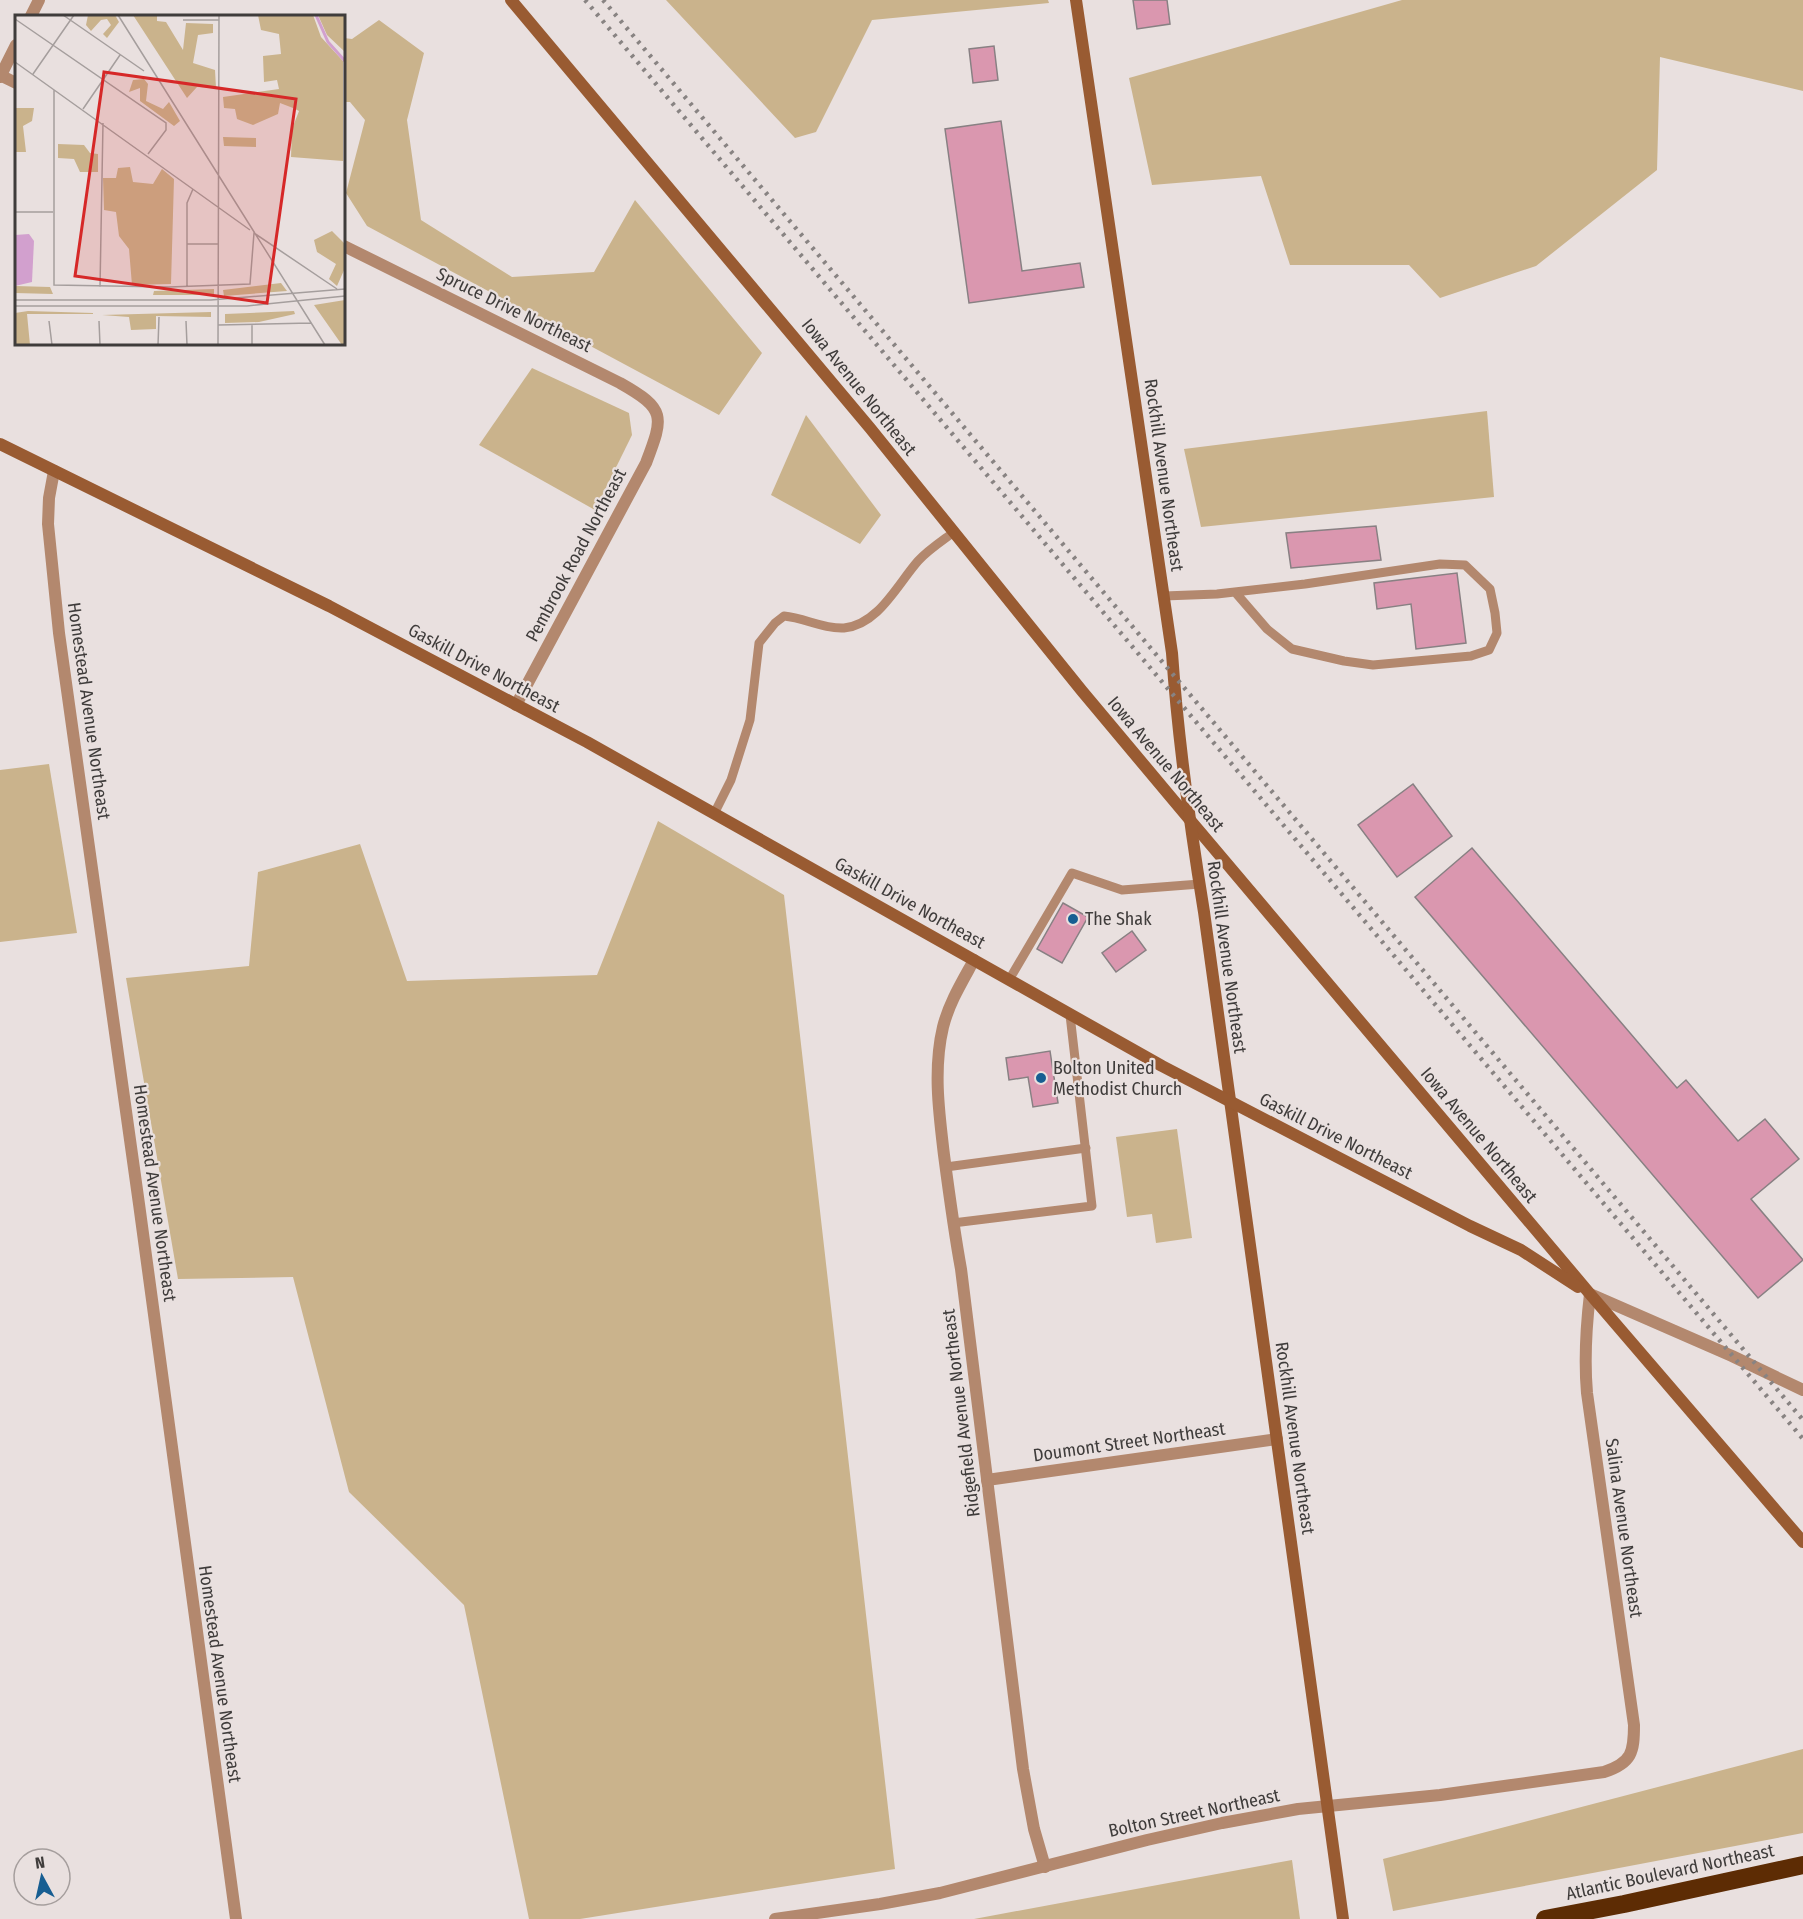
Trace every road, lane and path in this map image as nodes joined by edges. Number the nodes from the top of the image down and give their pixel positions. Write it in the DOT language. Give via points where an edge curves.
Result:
graph roads {
  1 [pos="39,0"];
  2 [pos="511,0"];
  3 [pos="1076,0"];
  4 [pos="32,15"];
  5 [pos="15,47"];
  6 [pos="0,76"];
  7 [pos="15,83"];
  8 [pos="345,246"];
  9 [pos="658,418"];
  10 [pos="0,444"];
  11 [pos="54,471"];
  12 [pos="954,532"];
  13 [pos="1235,592"];
  14 [pos="1164,596"];
  15 [pos="516,705"];
  16 [pos="714,814"];
  17 [pos="1190,820"];
  18 [pos="1200,884"];
  19 [pos="974,960"];
  20 [pos="1009,980"];
  21 [pos="1071,1015"];
  22 [pos="1229,1102"];
  23 [pos="1086,1148"];
  24 [pos="946,1167"];
  25 [pos="953,1223"];
  26 [pos="1590,1294"];
  27 [pos="1803,1390"];
  28 [pos="1277,1439"];
  29 [pos="987,1480"];
  30 [pos="1803,1542"];
  31 [pos="1623,1763"];
  32 [pos="1328,1806"];
  33 [pos="1803,1865"];
  34 [pos="1045,1867"];
  35 [pos="236,1919"];
  36 [pos="775,1919"];
  37 [pos="1343,1919"];
  38 [pos="1545,1919"];
  1 -- 4 [label="street"];
  2 -- 12 [label="main road, Iowa Avenue Northeast"];
  3 -- 14 [label="main road, Rockhill Avenue Northeast"];
  5 -- 6 [label="street"];
  6 -- 7 [label="street"];
  8 -- 9 [label="street, Spruce Drive Northeast" via="620,383 641,395"];
  9 -- 15 [label="street, Pembrook Road Northeast" via="658,430 646,463"];
  10 -- 11 [label="main road, Gaskill Drive Northeast"];
  11 -- 15 [label="main road, Gaskill Drive Northeast" via="329,606"];
  11 -- 35 [label="street, Homestead Avenue Northeast" via="48,524 59,633"];
  12 -- 16 [label="lane" via="919,560 864,623 844,628 784,616 775,623 759,643 750,720 732,780"];
  12 -- 17 [label="main road, Iowa Avenue Northeast"];
  13 -- 13 [label="lane" via="1440,564 1465,566 1490,589 1497,633 1489,650 1471,656 1373,665 1344,661 1292,649 1267,629"];
  13 -- 14 [label="lane"];
  14 -- 17 [label="main road, Rockhill Avenue Northeast"];
  15 -- 16 [label="main road, Gaskill Drive Northeast"];
  16 -- 19 [label="main road, Gaskill Drive Northeast"];
  17 -- 18 [label="main road, Rockhill Avenue Northeast"];
  17 -- 26 [label="main road, Iowa Avenue Northeast"];
  18 -- 20 [label="lane" via="1122,890 1072,873"];
  18 -- 22 [label="main road, Rockhill Avenue Northeast"];
  19 -- 20 [label="main road, Gaskill Drive Northeast"];
  19 -- 24 [label="street, Ridgefield Avenue Northeast" via="947,1014 938,1058 938,1102"];
  20 -- 21 [label="main road, Gaskill Drive Northeast"];
  21 -- 22 [label="main road, Gaskill Drive Northeast"];
  21 -- 23 [label="lane"];
  22 -- 26 [label="main road, Gaskill Drive Northeast" via="1521,1250"];
  22 -- 28 [label="main road, Rockhill Avenue Northeast"];
  23 -- 24 [label="lane"];
  23 -- 25 [label="lane" via="1092,1206"];
  24 -- 25 [label="street, Ridgefield Avenue Northeast"];
  25 -- 29 [label="street, Ridgefield Avenue Northeast"];
  26 -- 27 [label="street, Gaskill Drive Northeast"];
  26 -- 30 [label="main road, Iowa Avenue Northeast"];
  26 -- 31 [label="street, Salina Avenue Northeast" via="1584,1352 1587,1393 1634,1725 1634,1745"];
  28 -- 29 [label="street, Doumont Street Northeast"];
  28 -- 32 [label="main road, Rockhill Avenue Northeast"];
  29 -- 34 [label="street, Ridgefield Avenue Northeast" via="1023,1769"];
  31 -- 32 [label="street, Bolton Street Northeast" via="1604,1772"];
  32 -- 34 [label="street, Bolton Street Northeast" via="1222,1823"];
  32 -- 37 [label="main road, Rockhill Avenue Northeast"];
  33 -- 38 [label="highway, Atlantic Boulevard Northeast"];
  34 -- 36 [label="street, Bolton Street Northeast" via="930,1895"];
}
